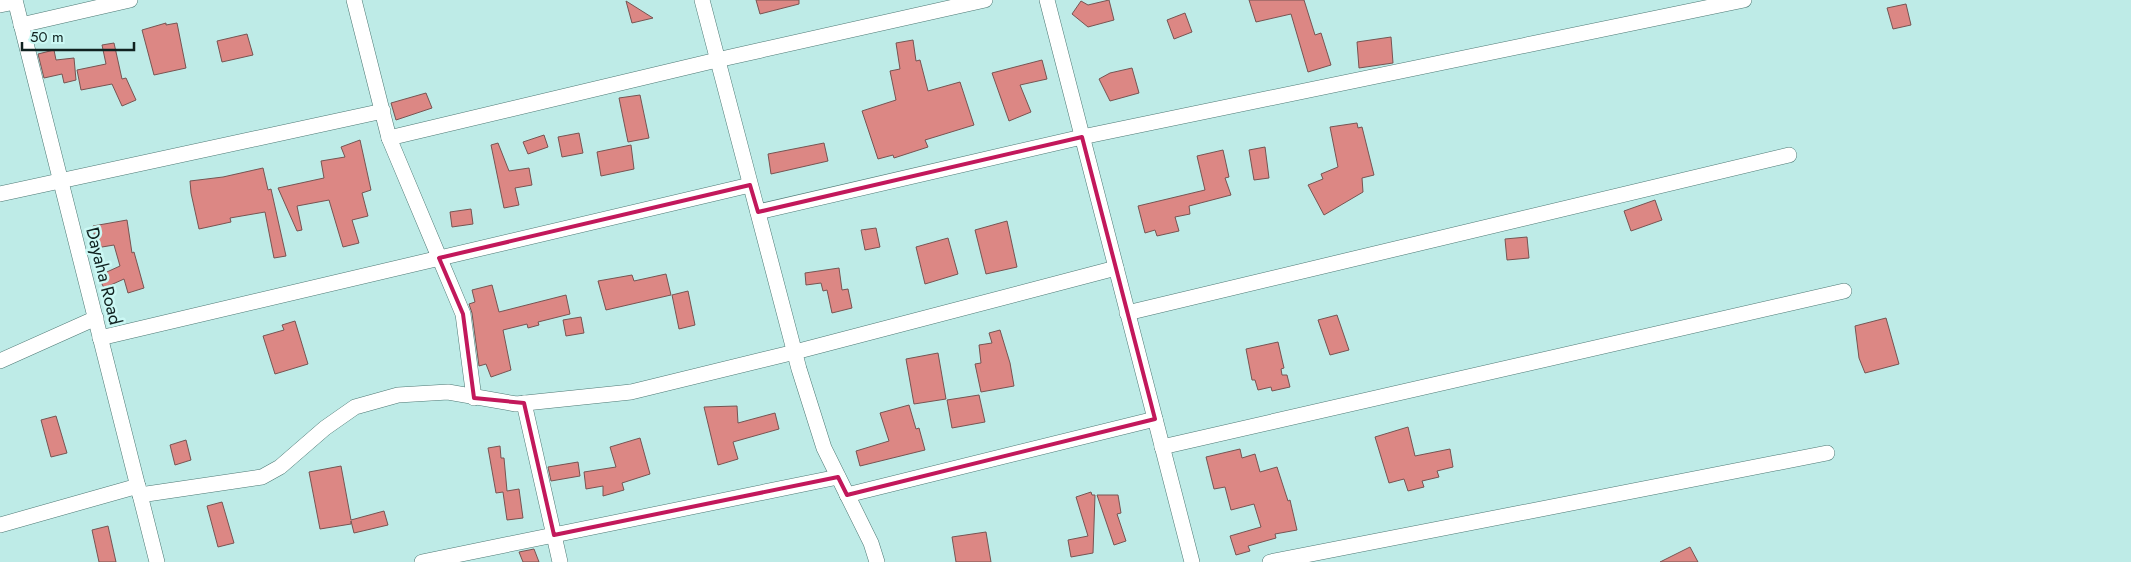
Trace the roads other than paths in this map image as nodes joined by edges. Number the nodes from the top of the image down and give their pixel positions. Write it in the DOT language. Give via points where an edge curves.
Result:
graph roads {
  1 [pos="130,0"];
  2 [pos="354,0"];
  3 [pos="702,0"];
  4 [pos="985,0"];
  5 [pos="1047,0"];
  6 [pos="1744,0"];
  7 [pos="15,1"];
  8 [pos="0,5"];
  9 [pos="22,25"];
  10 [pos="717,60"];
  11 [pos="383,111"];
  12 [pos="1082,137"];
  13 [pos="389,138"];
  14 [pos="1789,155"];
  15 [pos="61,182"];
  16 [pos="750,185"];
  17 [pos="0,194"];
  18 [pos="758,212"];
  19 [pos="439,258"];
  20 [pos="1116,268"];
  21 [pos="1844,291"];
  22 [pos="1127,313"];
  23 [pos="96,318"];
  24 [pos="100,338"];
  25 [pos="794,352"];
  26 [pos="0,361"];
  27 [pos="474,398"];
  28 [pos="524,403"];
  29 [pos="1155,419"];
  30 [pos="1162,447"];
  31 [pos="1827,453"];
  32 [pos="838,476"];
  33 [pos="139,490"];
  34 [pos="847,495"];
  35 [pos="0,525"];
  36 [pos="554,535"];
  37 [pos="157,562"];
  38 [pos="422,562"];
  39 [pos="560,562"];
  40 [pos="877,562"];
  41 [pos="1192,562"];
  42 [pos="1270,562"];
  1 -- 9 [label="street"];
  2 -- 11 [label="street"];
  3 -- 10 [label="street"];
  4 -- 10 [label="street"];
  5 -- 12 [label="street"];
  6 -- 12 [label="street"];
  7 -- 8 [label="street"];
  7 -- 9 [label="street, Dayaha Road"];
  9 -- 15 [label="street, Dayaha Road"];
  10 -- 13 [label="street"];
  10 -- 16 [label="street"];
  11 -- 13 [label="street"];
  11 -- 15 [label="street"];
  12 -- 18 [label="street"];
  12 -- 20 [label="street"];
  13 -- 19 [label="street"];
  14 -- 22 [label="street"];
  15 -- 17 [label="street"];
  15 -- 23 [label="street, Dayaha Road"];
  16 -- 18 [label="street"];
  16 -- 19 [label="street"];
  18 -- 25 [label="street"];
  19 -- 24 [label="street"];
  19 -- 27 [label="street" via="463,314"];
  20 -- 22 [label="street"];
  20 -- 25 [label="street"];
  21 -- 30 [label="street"];
  22 -- 29 [label="street"];
  23 -- 24 [label="street, Dayaha Road"];
  23 -- 26 [label="street"];
  24 -- 33 [label="street, Dayaha Road"];
  25 -- 28 [label="street" via="631,392"];
  25 -- 32 [label="street" via="824,448"];
  27 -- 28 [label="street"];
  27 -- 33 [label="street" via="448,392 398,395 355,407 280,467 262,477"];
  28 -- 36 [label="street"];
  29 -- 30 [label="street"];
  29 -- 34 [label="street"];
  30 -- 41 [label="street"];
  31 -- 42 [label="street"];
  32 -- 34 [label="street"];
  32 -- 36 [label="street"];
  33 -- 35 [label="street"];
  33 -- 37 [label="street, Dayaha Road"];
  34 -- 40 [label="street"];
  36 -- 38 [label="street"];
  36 -- 39 [label="street"];
}
